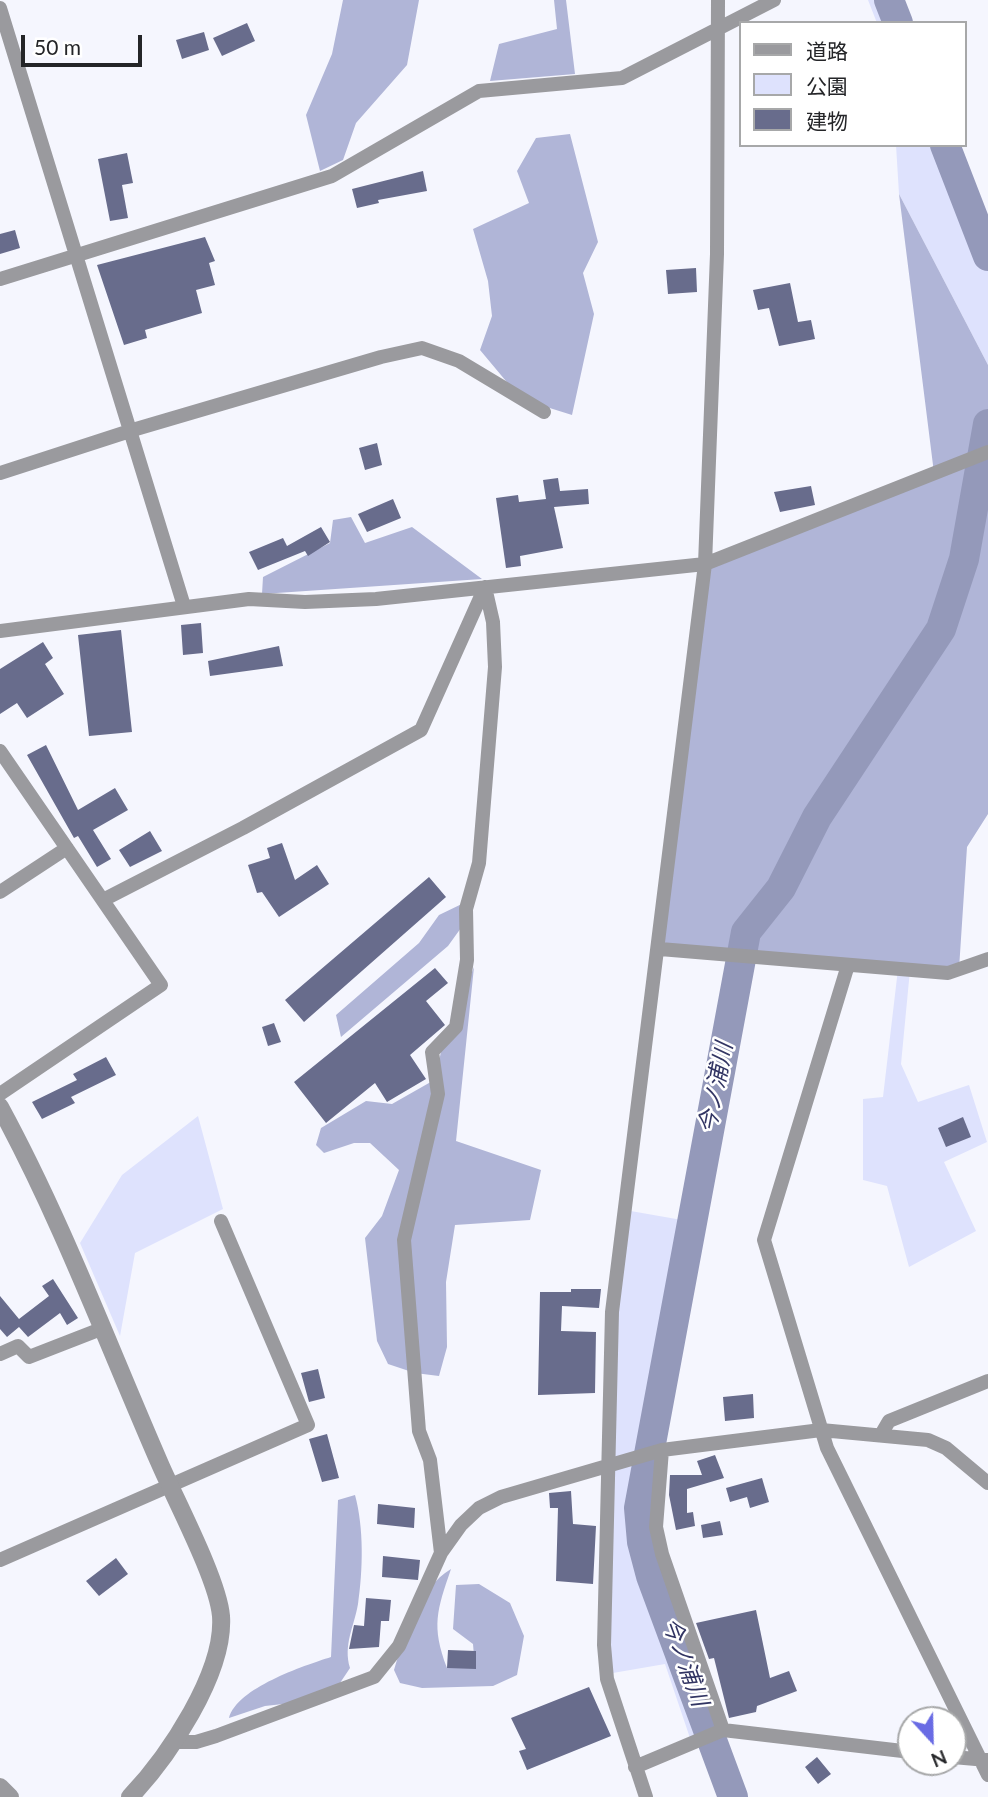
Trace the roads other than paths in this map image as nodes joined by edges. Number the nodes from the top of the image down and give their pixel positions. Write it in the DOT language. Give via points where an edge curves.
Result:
graph roads {
  1 [pos="718,0"];
  2 [pos="774,0"];
  3 [pos="0,8"];
  4 [pos="719,29"];
  5 [pos="75,255"];
  6 [pos="0,279"];
  7 [pos="544,412"];
  8 [pos="130,431"];
  9 [pos="988,452"];
  10 [pos="0,473"];
  11 [pos="705,564"];
  12 [pos="485,587"];
  13 [pos="184,606"];
  14 [pos="0,631"];
  15 [pos="0,751"];
  16 [pos="67,848"];
  17 [pos="0,892"];
  18 [pos="103,900"];
  19 [pos="660,948"];
  20 [pos="988,959"];
  21 [pos="848,965"];
  22 [pos="0,1094"];
  23 [pos="2,1116"];
  24 [pos="221,1221"];
  25 [pos="101,1329"];
  26 [pos="0,1354"];
  27 [pos="988,1381"];
  28 [pos="821,1430"];
  29 [pos="882,1433"];
  30 [pos="662,1450"];
  31 [pos="608,1466"];
  32 [pos="988,1483"];
  33 [pos="170,1485"];
  34 [pos="441,1553"];
  35 [pos="0,1560"];
  36 [pos="723,1730"];
  37 [pos="174,1742"];
  38 [pos="897,1750"];
  39 [pos="984,1760"];
  40 [pos="635,1767"];
  41 [pos="988,1775"];
  42 [pos="0,1787"];
  43 [pos="10,1797"];
  44 [pos="130,1797"];
  45 [pos="646,1797"];
  1 -- 4 [label="street"];
  2 -- 4 [label="street"];
  3 -- 5 [label="street"];
  4 -- 5 [label="street" via="622,78 480,91 332,176"];
  4 -- 11 [label="street" via="717,254"];
  5 -- 6 [label="street"];
  5 -- 8 [label="street"];
  7 -- 8 [label="street" via="459,361 422,348"];
  8 -- 10 [label="street"];
  8 -- 13 [label="street"];
  9 -- 11 [label="street"];
  11 -- 12 [label="street"];
  11 -- 19 [label="street"];
  12 -- 13 [label="street" via="376,599 305,602 249,598"];
  12 -- 18 [label="street" via="421,730"];
  12 -- 34 [label="street" via="493,622 495,667 479,863 466,909 467,960 456,1027 432,1052 438,1094 404,1240 419,1431 430,1460"];
  13 -- 14 [label="street"];
  15 -- 16 [label="street"];
  16 -- 17 [label="street"];
  16 -- 18 [label="street"];
  18 -- 22 [label="street" via="161,985"];
  19 -- 21 [label="street"];
  19 -- 31 [label="street" via="612,1312"];
  20 -- 21 [label="street" via="948,973"];
  21 -- 28 [label="street" via="764,1240"];
  23 -- 25 [label="street"];
  24 -- 33 [label="street" via="309,1425"];
  25 -- 26 [label="street" via="29,1357 18,1346"];
  25 -- 33 [label="street"];
  27 -- 29 [label="street" via="889,1421"];
  28 -- 29 [label="street"];
  28 -- 30 [label="street"];
  28 -- 39 [label="street"];
  29 -- 32 [label="street" via="928,1440 946,1448"];
  30 -- 31 [label="street"];
  30 -- 36 [label="street" via="656,1527"];
  31 -- 34 [label="street" via="501,1497 479,1508"];
  31 -- 40 [label="street" via="607,1679"];
  33 -- 35 [label="street"];
  33 -- 37 [label="street" via="221,1617 213,1661 194,1709"];
  34 -- 37 [label="street" via="399,1646 374,1677 216,1737"];
  36 -- 38 [label="street"];
  36 -- 40 [label="street"];
  37 -- 44 [label="street"];
  39 -- 41 [label="street"];
  40 -- 45 [label="street"];
  42 -- 43 [label="street"];
}
